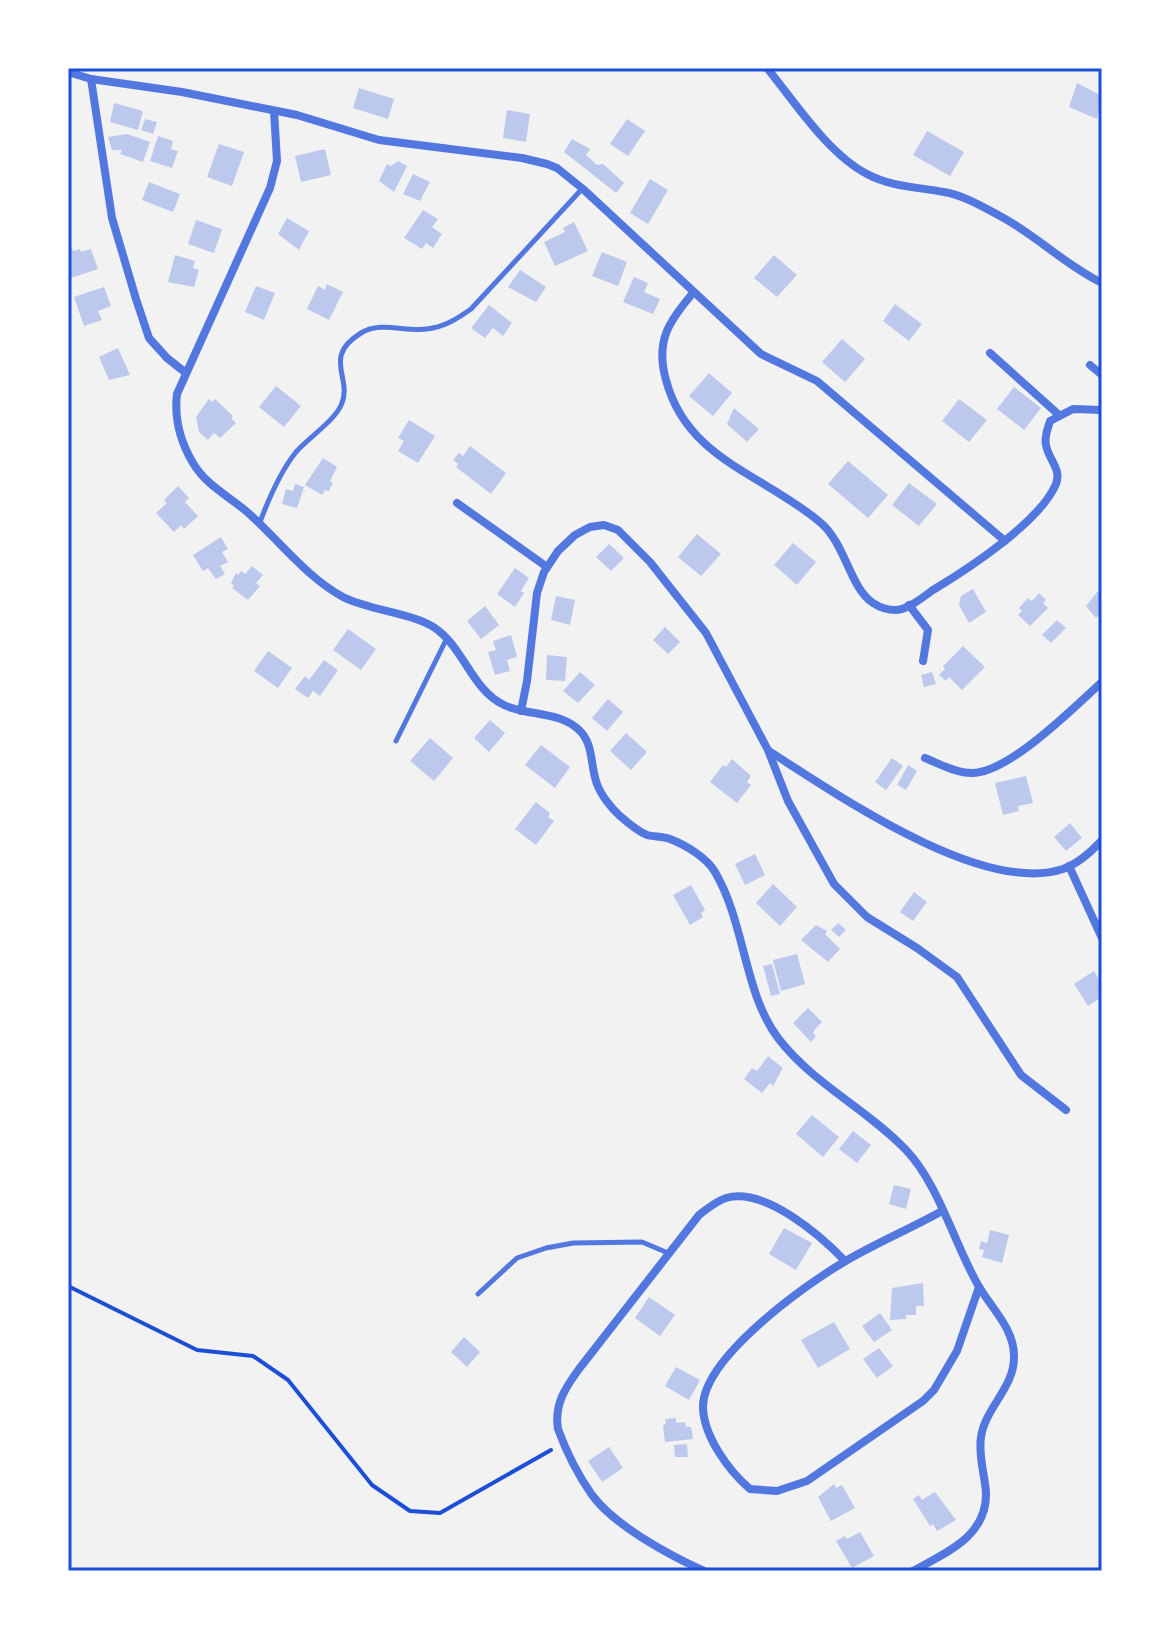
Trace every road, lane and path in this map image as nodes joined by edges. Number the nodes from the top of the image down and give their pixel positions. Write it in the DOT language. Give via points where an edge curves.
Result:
graph roads {
  1 [pos="767,68"];
  2 [pos="68,72"];
  3 [pos="91,79"];
  4 [pos="274,111"];
  5 [pos="583,189"];
  6 [pos="1102,283"];
  7 [pos="693,293"];
  8 [pos="990,353"];
  9 [pos="1090,365"];
  10 [pos="186,373"];
  11 [pos="1102,375"];
  12 [pos="1102,410"];
  13 [pos="1059,415"];
  14 [pos="457,503"];
  15 [pos="260,524"];
  16 [pos="1005,541"];
  17 [pos="547,567"];
  18 [pos="909,605"];
  19 [pos="447,638"];
  20 [pos="923,661"];
  21 [pos="1102,682"];
  22 [pos="521,711"];
  23 [pos="396,741"];
  24 [pos="768,750"];
  25 [pos="925,758"];
  26 [pos="1102,840"];
  27 [pos="1069,866"];
  28 [pos="1102,938"];
  29 [pos="1066,1110"];
  30 [pos="942,1211"];
  31 [pos="669,1254"];
  32 [pos="845,1261"];
  33 [pos="68,1286"];
  34 [pos="979,1287"];
  35 [pos="478,1294"];
  36 [pos="563,1443"];
  37 [pos="704,1571"];
  38 [pos="913,1571"];
  1 -- 6 [label="street" via="818,130 866,174 970,202 1004,218"];
  2 -- 3 [label="street"];
  3 -- 4 [label="street"];
  3 -- 10 [label="street" via="112,218 136,299 149,338"];
  4 -- 5 [label="street" via="379,140 547,164"];
  4 -- 10 [label="street" via="277,161 270,188"];
  5 -- 7 [label="street"];
  5 -- 15 [label="lane" via="457,319 425,330 371,328 352,340 339,362 344,392 340,408 285,468"];
  7 -- 16 [label="street" via="761,354 817,381"];
  7 -- 18 [label="street" via="664,336 669,393 679,415 716,454 800,507 835,536 872,602 898,610"];
  8 -- 13 [label="street"];
  9 -- 11 [label="street"];
  10 -- 15 [label="street" via="175,410 179,435 210,485"];
  12 -- 13 [label="street" via="1073,409"];
  13 -- 16 [label="street" via="1050,421 1045,444 1058,473 1056,483"];
  14 -- 17 [label="street"];
  15 -- 19 [label="street" via="341,595 431,625"];
  16 -- 18 [label="street"];
  17 -- 22 [label="street" via="537,593"];
  17 -- 24 [label="street" via="575,535 590,527 618,530 706,633"];
  18 -- 20 [label="street" via="928,630"];
  19 -- 22 [label="street" via="486,693"];
  19 -- 23 [label="lane"];
  21 -- 25 [label="street" via="998,768 969,773"];
  22 -- 30 [label="street" via="576,727 592,754 595,781 615,812 630,826 669,838 713,867 761,1009 778,1038 908,1152"];
  24 -- 27 [label="street" via="876,818 963,859 1030,873"];
  24 -- 29 [label="street" via="788,801 834,884 867,917 957,977 1021,1075"];
  26 -- 27 [label="street"];
  27 -- 28 [label="street"];
  30 -- 32 [label="street"];
  30 -- 34 [label="street"];
  31 -- 32 [label="street" via="711,1205 739,1196 776,1208 825,1240"];
  31 -- 35 [label="lane" via="642,1242 546,1248 517,1258"];
  31 -- 36 [label="street" via="561,1396 557,1420"];
  32 -- 34 [label="street" via="746,1336 706,1391 703,1405 713,1439 750,1489 777,1491 807,1481 923,1401 952,1360"];
  33 -- 36 [label="path" via="197,1350 253,1356 288,1380 372,1485 410,1511 440,1513"];
  34 -- 38 [label="street" via="1005,1324 1015,1361 981,1435 984,1513 970,1537"];
  36 -- 37 [label="street" via="593,1496 615,1518"];
}
